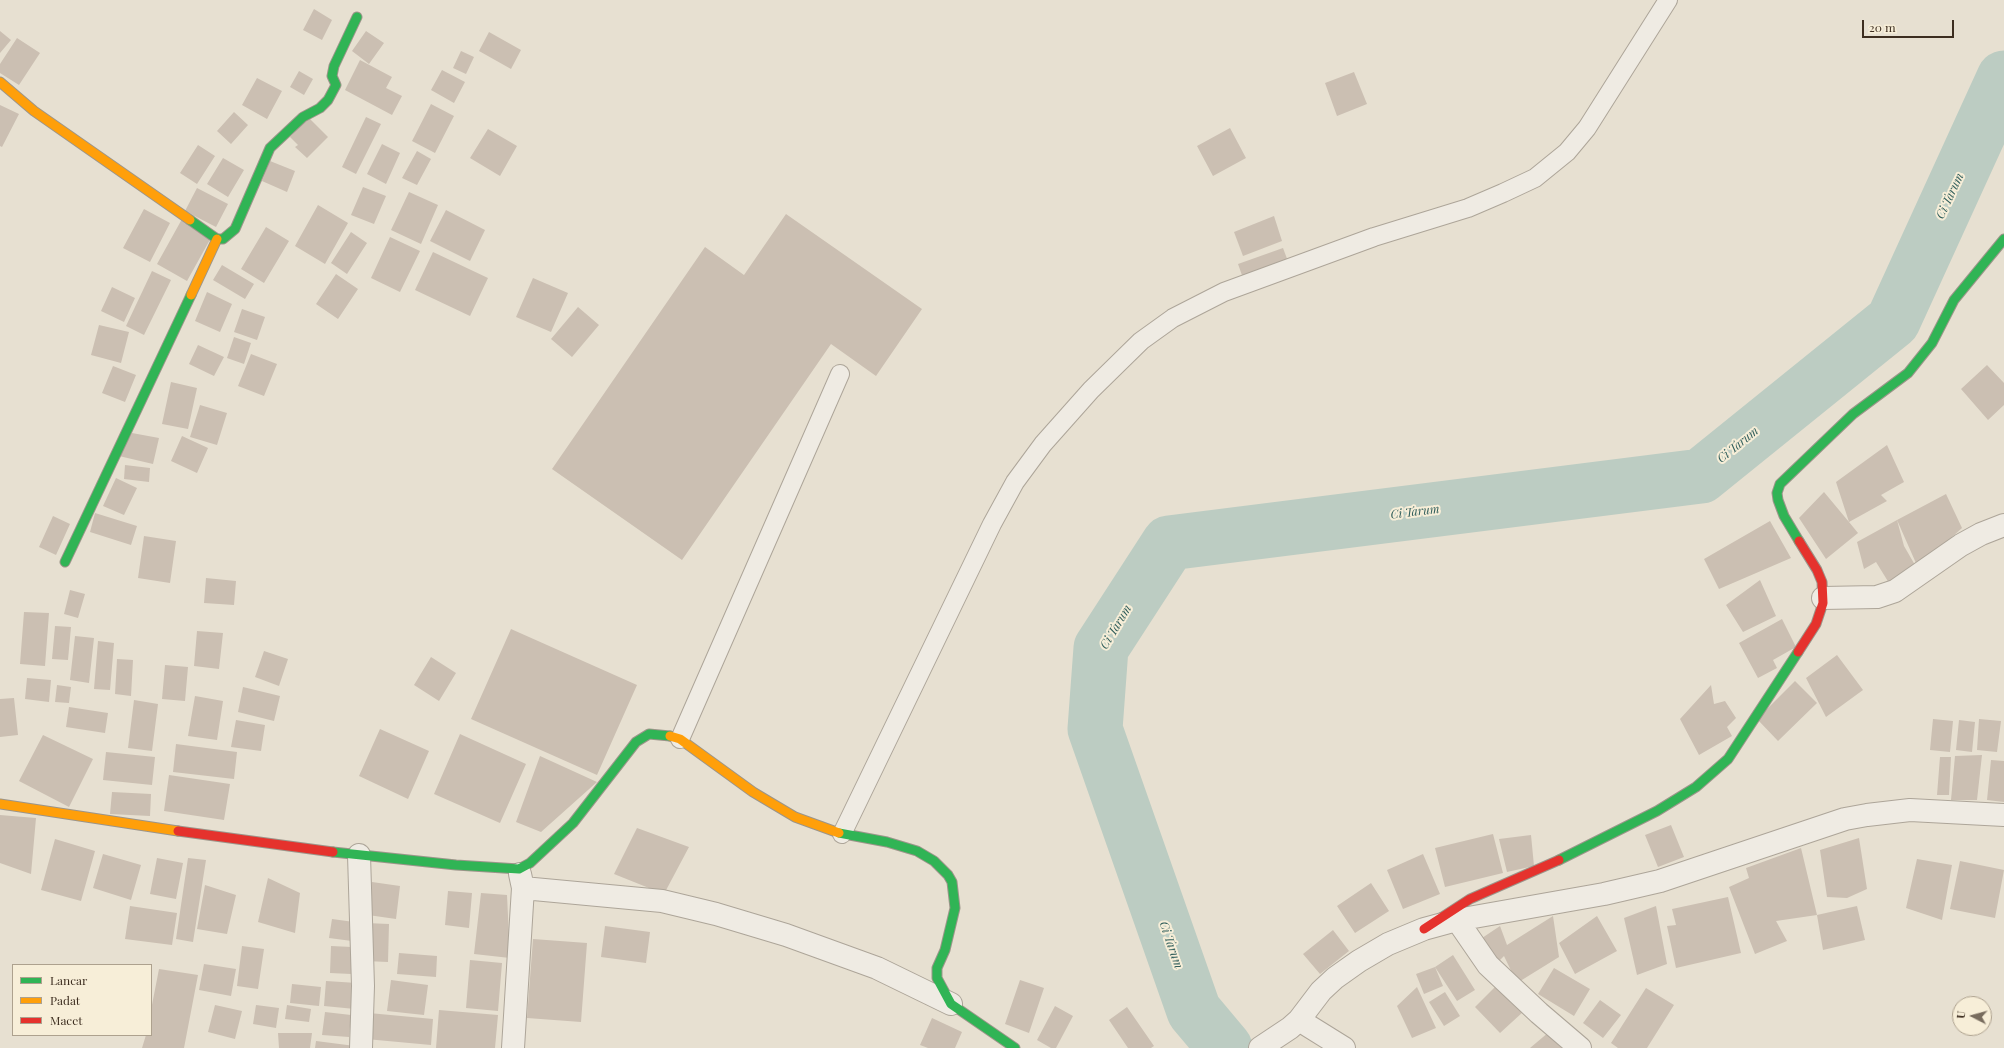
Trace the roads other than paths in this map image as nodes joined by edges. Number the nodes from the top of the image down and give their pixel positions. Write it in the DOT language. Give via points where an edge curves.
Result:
graph roads {
  1 [pos="1668,0"];
  2 [pos="357,17"];
  3 [pos="0,82"];
  4 [pos="217,239"];
  5 [pos="2004,240"];
  6 [pos="840,374"];
  7 [pos="2004,526"];
  8 [pos="64,562"];
  9 [pos="1823,598"];
  10 [pos="680,739"];
  11 [pos="0,804"];
  12 [pos="2004,815"];
  13 [pos="842,834"];
  14 [pos="359,855"];
  15 [pos="521,879"];
  16 [pos="1457,920"];
  17 [pos="1424,929"];
  18 [pos="951,1004"];
  19 [pos="1294,1024"];
  20 [pos="361,1048"];
  21 [pos="513,1048"];
  22 [pos="1015,1048"];
  23 [pos="1260,1048"];
  24 [pos="1344,1048"];
  25 [pos="1580,1048"];
  1 -- 13 [label="lane" via="1587,128 1567,152 1535,178 1468,208 1374,237 1224,292 1173,318 1141,341 1090,390 1043,444 1015,482"];
  2 -- 4 [label="street" via="334,66 332,76 336,85 328,100 320,108 303,117 270,148 235,229 225,238"];
  3 -- 4 [label="street" via="34,111"];
  4 -- 8 [label="street"];
  5 -- 9 [label="street" via="1954,300 1932,343 1908,373 1853,414 1780,484 1777,493 1784,516 1817,570 1822,582"];
  6 -- 10 [label="lane"];
  7 -- 9 [label="street" via="1961,545 1895,591 1877,597"];
  9 -- 17 [label="street" via="1816,624 1731,754 1715,772 1657,811 1542,870 1470,899"];
  10 -- 13 [label="street" via="772,804 815,826"];
  10 -- 15 [label="street" via="649,734 636,742 573,823 530,863"];
  11 -- 14 [label="street" via="228,839"];
  12 -- 16 [label="street" via="1910,810 1867,815 1838,822 1660,881 1604,894"];
  13 -- 18 [label="street" via="887,842 917,851 934,860 948,875 952,882 955,908 945,950 937,968 937,978"];
  14 -- 15 [label="street" via="456,865"];
  14 -- 20 [label="street" via="363,986"];
  15 -- 18 [label="street" via="662,901 716,914 786,935 877,968"];
  15 -- 21 [label="street"];
  16 -- 17 [label="street"];
  16 -- 25 [label="street" via="1488,965"];
  17 -- 19 [label="street" via="1359,960 1321,991"];
  18 -- 22 [label="street"];
  19 -- 23 [label="street"];
  19 -- 24 [label="street"];
}
